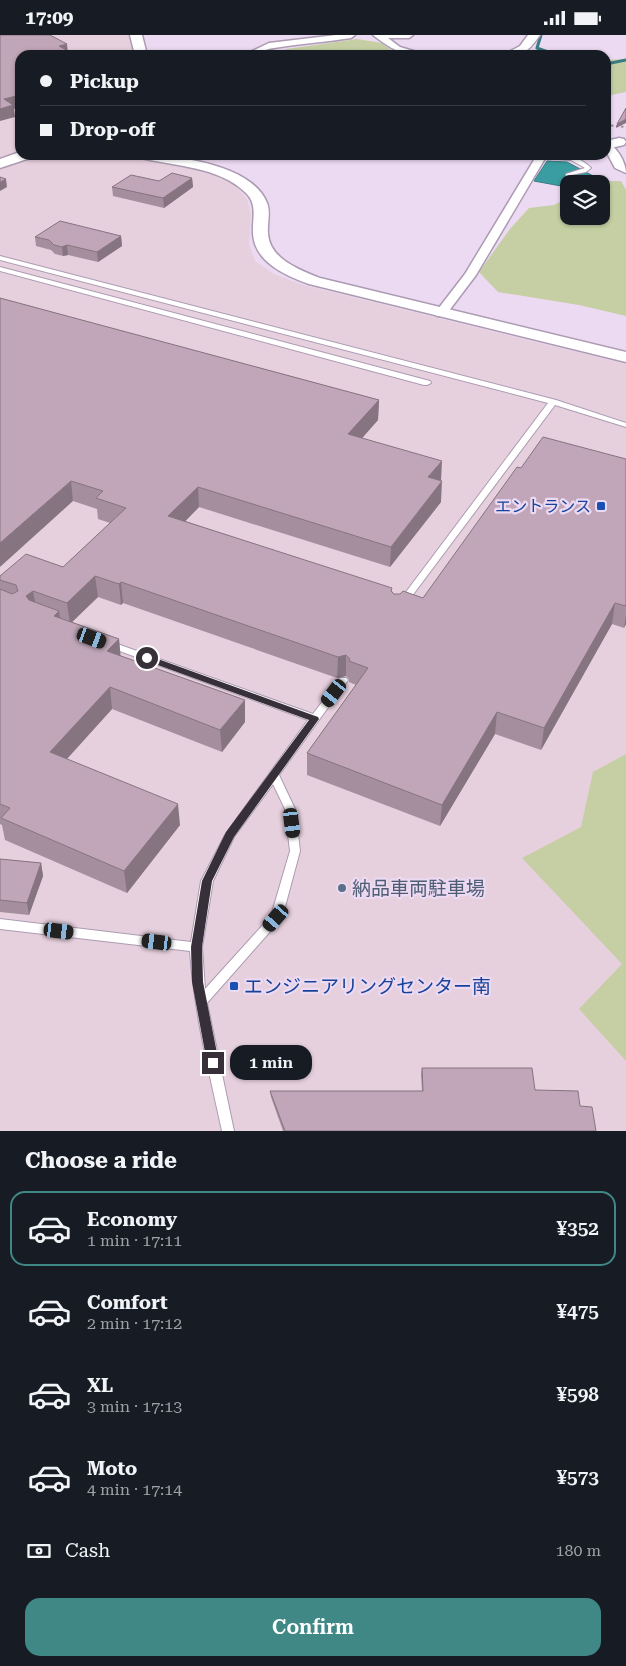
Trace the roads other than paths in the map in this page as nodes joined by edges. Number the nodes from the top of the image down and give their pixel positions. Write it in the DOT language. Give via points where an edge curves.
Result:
graph roads {
  1 [pos="136,35"];
  2 [pos="350,35"];
  3 [pos="378,35"];
  4 [pos="409,35"];
  5 [pos="534,35"];
  6 [pos="140,50"];
  7 [pos="260,50"];
  8 [pos="401,50"];
  9 [pos="520,50"];
  10 [pos="614,142"];
  11 [pos="15,159"];
  12 [pos="166,160"];
  13 [pos="538,160"];
  14 [pos="576,160"];
  15 [pos="0,164"];
  16 [pos="626,170"];
  17 [pos="568,175"];
  18 [pos="0,258"];
  19 [pos="0,269"];
  20 [pos="63,275"];
  21 [pos="51,283"];
  22 [pos="441,313"];
  23 [pos="626,357"];
  24 [pos="427,383"];
  25 [pos="553,402"];
  26 [pos="626,425"];
  27 [pos="396,611"];
  28 [pos="101,641"];
  29 [pos="343,681"];
  30 [pos="315,719"];
  31 [pos="274,775"];
  32 [pos="0,924"];
  33 [pos="196,947"];
  34 [pos="201,1002"];
  35 [pos="228,1131"];
  1 -- 6 [label="street"];
  2 -- 7 [label="street"];
  3 -- 4 [label="street"];
  3 -- 8 [label="street"];
  5 -- 9 [label="street"];
  10 -- 16 [label="street" via="620,168"];
  11 -- 15 [label="street"];
  12 -- 22 [label="street" via="221,174 250,190 263,210 262,242 265,248 292,271 314,281"];
  13 -- 22 [label="street" via="470,275"];
  14 -- 17 [label="lane" via="588,167"];
  18 -- 20 [label="lane"];
  19 -- 21 [label="lane"];
  20 -- 21 [label="lane"];
  20 -- 25 [label="lane"];
  21 -- 24 [label="lane"];
  22 -- 23 [label="street"];
  25 -- 26 [label="lane"];
  25 -- 27 [label="lane"];
  28 -- 30 [label="lane"];
  29 -- 30 [label="lane"];
  30 -- 31 [label="lane"];
  31 -- 33 [label="lane" via="230,835 207,881"];
  31 -- 34 [label="lane" via="290,809 295,851 276,918"];
  32 -- 33 [label="lane"];
  33 -- 34 [label="lane"];
  34 -- 35 [label="lane"];
}
